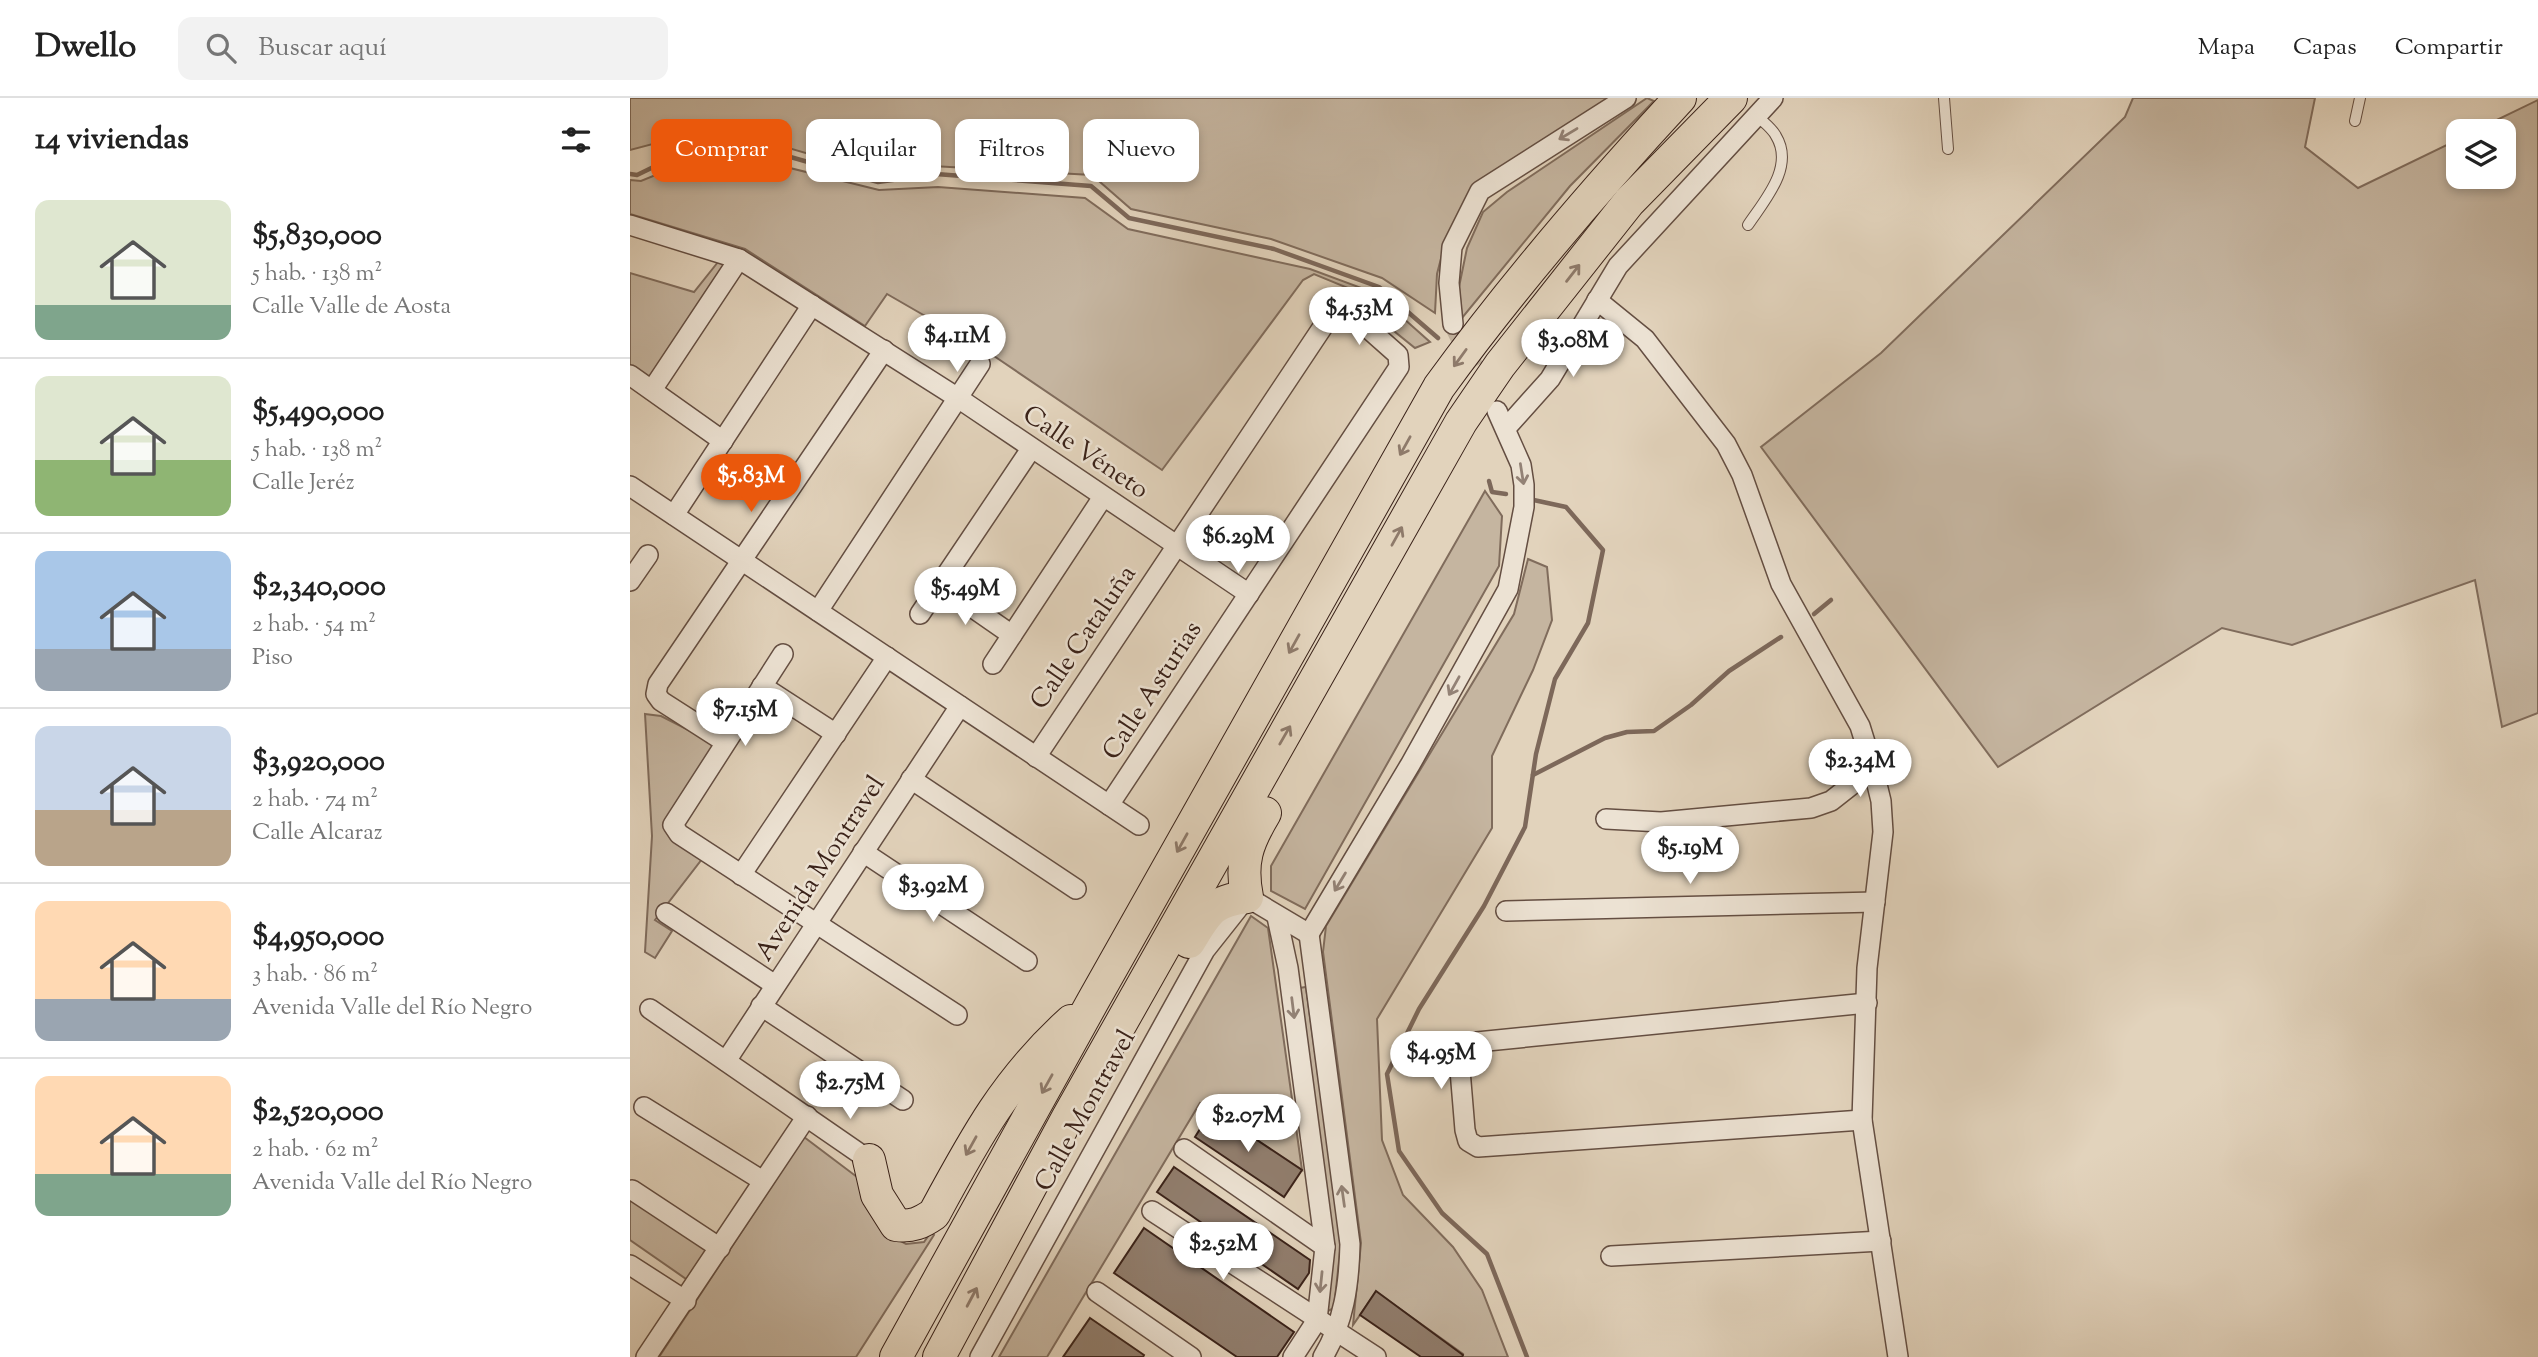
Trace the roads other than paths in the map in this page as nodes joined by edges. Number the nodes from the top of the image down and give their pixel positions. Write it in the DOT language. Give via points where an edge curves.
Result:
graph roads {
  1 [pos="1626,98"];
  2 [pos="1680,98"];
  3 [pos="1731,98"];
  4 [pos="1773,98"];
  5 [pos="1944,98"];
  6 [pos="2360,98"];
  7 [pos="1757,116"];
  8 [pos="2355,121"];
  9 [pos="1948,149"];
  10 [pos="630,225"];
  11 [pos="1748,225"];
  12 [pos="739,259"];
  13 [pos="1597,300"];
  14 [pos="813,305"];
  15 [pos="1453,324"];
  16 [pos="884,350"];
  17 [pos="1401,361"];
  18 [pos="980,364"];
  19 [pos="630,375"];
  20 [pos="652,390"];
  21 [pos="958,398"];
  22 [pos="723,441"];
  23 [pos="1031,449"];
  24 [pos="630,486"];
  25 [pos="1103,497"];
  26 [pos="674,515"];
  27 [pos="1177,546"];
  28 [pos="648,555"];
  29 [pos="745,560"];
  30 [pos="630,582"];
  31 [pos="940,585"];
  32 [pos="1249,594"];
  33 [pos="818,611"];
  34 [pos="920,614"];
  35 [pos="1350,621"];
  36 [pos="1012,635"];
  37 [pos="783,654"];
  38 [pos="887,657"];
  39 [pos="993,664"];
  40 [pos="762,686"];
  41 [pos="960,706"];
  42 [pos="836,734"];
  43 [pos="725,742"];
  44 [pos="1036,757"];
  45 [pos="1873,768"];
  46 [pos="911,779"];
  47 [pos="1110,805"];
  48 [pos="1606,819"];
  49 [pos="1139,825"];
  50 [pos="863,852"];
  51 [pos="741,875"];
  52 [pos="1076,890"];
  53 [pos="1247,897"];
  54 [pos="1875,902"];
  55 [pos="1506,911"];
  56 [pos="666,913"];
  57 [pos="1277,917"];
  58 [pos="816,923"];
  59 [pos="1308,934"];
  60 [pos="1027,961"];
  61 [pos="1311,966"];
  62 [pos="1288,968"];
  63 [pos="775,985"];
  64 [pos="1093,1001"];
  65 [pos="1867,1003"];
  66 [pos="761,1006"];
  67 [pos="650,1009"];
  68 [pos="957,1015"];
  69 [pos="726,1061"];
  70 [pos="903,1100"];
  71 [pos="644,1107"];
  72 [pos="807,1116"];
  73 [pos="1068,1118"];
  74 [pos="1862,1120"];
  75 [pos="1184,1149"];
  76 [pos="869,1160"];
  77 [pos="763,1181"];
  78 [pos="632,1190"];
  79 [pos="1152,1211"];
  80 [pos="1881,1241"];
  81 [pos="1325,1247"];
  82 [pos="720,1248"];
  83 [pos="1611,1256"];
  84 [pos="630,1265"];
  85 [pos="1097,1292"];
  86 [pos="686,1301"];
  87 [pos="1317,1320"];
  88 [pos="1339,1331"];
  89 [pos="1180,1354"];
  90 [pos="646,1357"];
  91 [pos="897,1357"];
  92 [pos="939,1357"];
  93 [pos="980,1357"];
  94 [pos="1293,1357"];
  95 [pos="1323,1357"];
  96 [pos="1376,1357"];
  97 [pos="1898,1357"];
  1 -- 15 [label="street, one-way" via="1480,191 1452,247"];
  2 -- 64 [label="highway, one-way" via="1602,182 1480,329 1439,387"];
  35 -- 3 [label="highway, one-way" via="1461,422 1500,365 1629,202"];
  4 -- 7 [label="street"];
  5 -- 9 [label="lane"];
  6 -- 8 [label="lane"];
  7 -- 11 [label="lane" via="1777,136 1781,164 1779,179"];
  7 -- 13 [label="street" via="1618,266"];
  10 -- 12 [label="street, Calle Véneto"];
  12 -- 14 [label="street, Calle Véneto"];
  12 -- 20 [label="street"];
  13 -- 45 [label="street" via="1645,339 1726,444 1742,475 1781,584 1860,726"];
  13 -- 59 [label="street, one-way" via="1550,379 1502,419 1524,485 1508,589"];
  14 -- 16 [label="street, Calle Véneto"];
  14 -- 22 [label="street"];
  16 -- 21 [label="street, Calle Véneto"];
  16 -- 29 [label="street"];
  17 -- 27 [label="street, Calle Cataluña" via="1339,306"];
  17 -- 32 [label="street, Calle Asturias"];
  18 -- 21 [label="street"];
  19 -- 20 [label="street"];
  20 -- 22 [label="street"];
  21 -- 23 [label="street, Calle Véneto"];
  21 -- 33 [label="street"];
  22 -- 26 [label="street"];
  23 -- 25 [label="street, Calle Véneto"];
  23 -- 31 [label="street"];
  24 -- 26 [label="street"];
  25 -- 27 [label="street, Calle Véneto"];
  25 -- 36 [label="street"];
  26 -- 29 [label="street"];
  27 -- 32 [label="street, Calle Véneto"];
  27 -- 44 [label="street, Calle Cataluña"];
  28 -- 30 [label="street"];
  29 -- 33 [label="street"];
  29 -- 43 [label="street" via="658,684 656,694"];
  31 -- 34 [label="street"];
  31 -- 36 [label="street"];
  32 -- 47 [label="street, Calle Asturias"];
  33 -- 38 [label="street"];
  35 -- 53 [label="highway" via="1321,716 1247,844 1243,862"];
  73 -- 35 [label="highway, one-way"];
  36 -- 39 [label="street"];
  37 -- 40 [label="street"];
  38 -- 41 [label="street"];
  38 -- 42 [label="street"];
  40 -- 42 [label="street"];
  40 -- 43 [label="street"];
  41 -- 44 [label="street"];
  41 -- 46 [label="street, Avenida Montravel"];
  42 -- 51 [label="street"];
  43 -- 51 [label="street" via="673,825 679,834"];
  44 -- 47 [label="street"];
  45 -- 48 [label="street" via="1831,801 1811,808 1661,822"];
  45 -- 54 [label="street" via="1883,832"];
  46 -- 50 [label="street, Avenida Montravel"];
  46 -- 52 [label="street"];
  47 -- 49 [label="street"];
  50 -- 58 [label="street, Avenida Montravel"];
  50 -- 60 [label="street"];
  51 -- 58 [label="street"];
  53 -- 57 [label="street"];
  53 -- 73 [label="highway" via="1217,903 1207,913 1106,1082"];
  53 -- 93 [label="street, Calle Montravel" via="1205,950"];
  54 -- 55 [label="street"];
  54 -- 65 [label="street"];
  56 -- 63 [label="street"];
  57 -- 59 [label="street"];
  57 -- 62 [label="street"];
  58 -- 63 [label="street, Avenida Montravel"];
  58 -- 68 [label="street"];
  59 -- 61 [label="street"];
  61 -- 62 [label="street" via="1301,974"];
  88 -- 61 [label="street, one-way" via="1350,1244"];
  62 -- 81 [label="street, one-way"];
  63 -- 66 [label="street, Avenida Montravel"];
  64 -- 76 [label="highway, one-way" via="1013,1080 929,1218 910,1227 896,1225 877,1195"];
  64 -- 91 [label="highway, one-way"];
  65 -- 74 [label="street"];
  65 -- 74 [label="street" via="1477,1042 1464,1046 1459,1058 1465,1130 1468,1141 1478,1147"];
  66 -- 69 [label="street, Avenida Montravel"];
  66 -- 70 [label="street"];
  67 -- 69 [label="street"];
  69 -- 72 [label="street"];
  71 -- 77 [label="street"];
  72 -- 76 [label="street"];
  72 -- 77 [label="street"];
  92 -- 73 [label="highway, one-way"];
  74 -- 80 [label="street"];
  75 -- 81 [label="street"];
  77 -- 82 [label="street"];
  78 -- 82 [label="street"];
  79 -- 87 [label="street"];
  80 -- 83 [label="street"];
  80 -- 97 [label="street"];
  81 -- 87 [label="street, one-way"];
  82 -- 86 [label="street"];
  84 -- 86 [label="street"];
  85 -- 89 [label="street"];
  86 -- 90 [label="street"];
  87 -- 88 [label="street"];
  87 -- 94 [label="street"];
  88 -- 95 [label="street"];
  88 -- 96 [label="street"];
}
